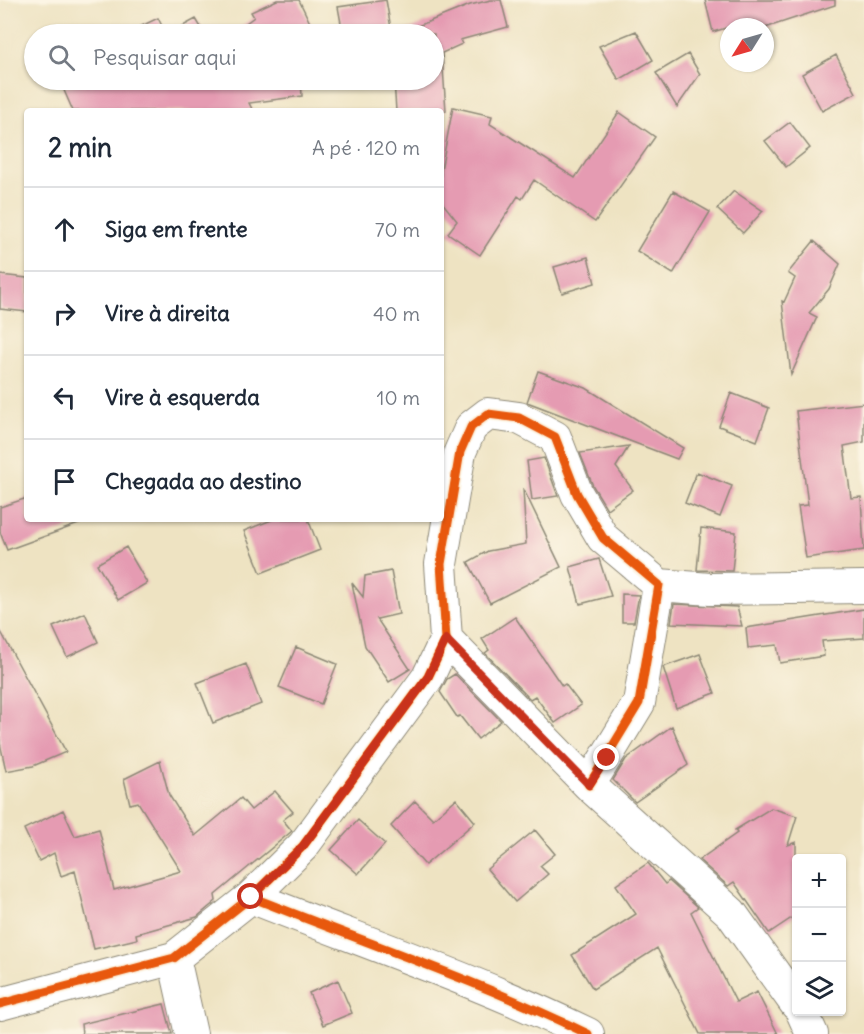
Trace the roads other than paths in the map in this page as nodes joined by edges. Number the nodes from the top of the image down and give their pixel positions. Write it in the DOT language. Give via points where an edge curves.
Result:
graph roads {
  1 [pos="658,585"];
  2 [pos="864,587"];
  3 [pos="446,639"];
  4 [pos="589,785"];
  5 [pos="251,897"];
  6 [pos="174,958"];
  7 [pos="792,998"];
  8 [pos="0,1004"];
  9 [pos="804,1016"];
  10 [pos="191,1034"];
  11 [pos="588,1034"];
  12 [pos="812,1034"];
  1 -- 2 [label="street" via="710,589"];
  1 -- 3 [label="street" via="603,538 577,494 555,437 519,418 488,414 471,427 460,452 441,564"];
  1 -- 4 [label="street" via="639,704"];
  3 -- 4 [label="street"];
  3 -- 5 [label="street" via="428,677 303,846"];
  4 -- 7 [label="street" via="730,913"];
  5 -- 6 [label="street"];
  5 -- 11 [label="street" via="475,982"];
  6 -- 8 [label="street"];
  6 -- 10 [label="street"];
  9 -- 12 [label="street"];
}
